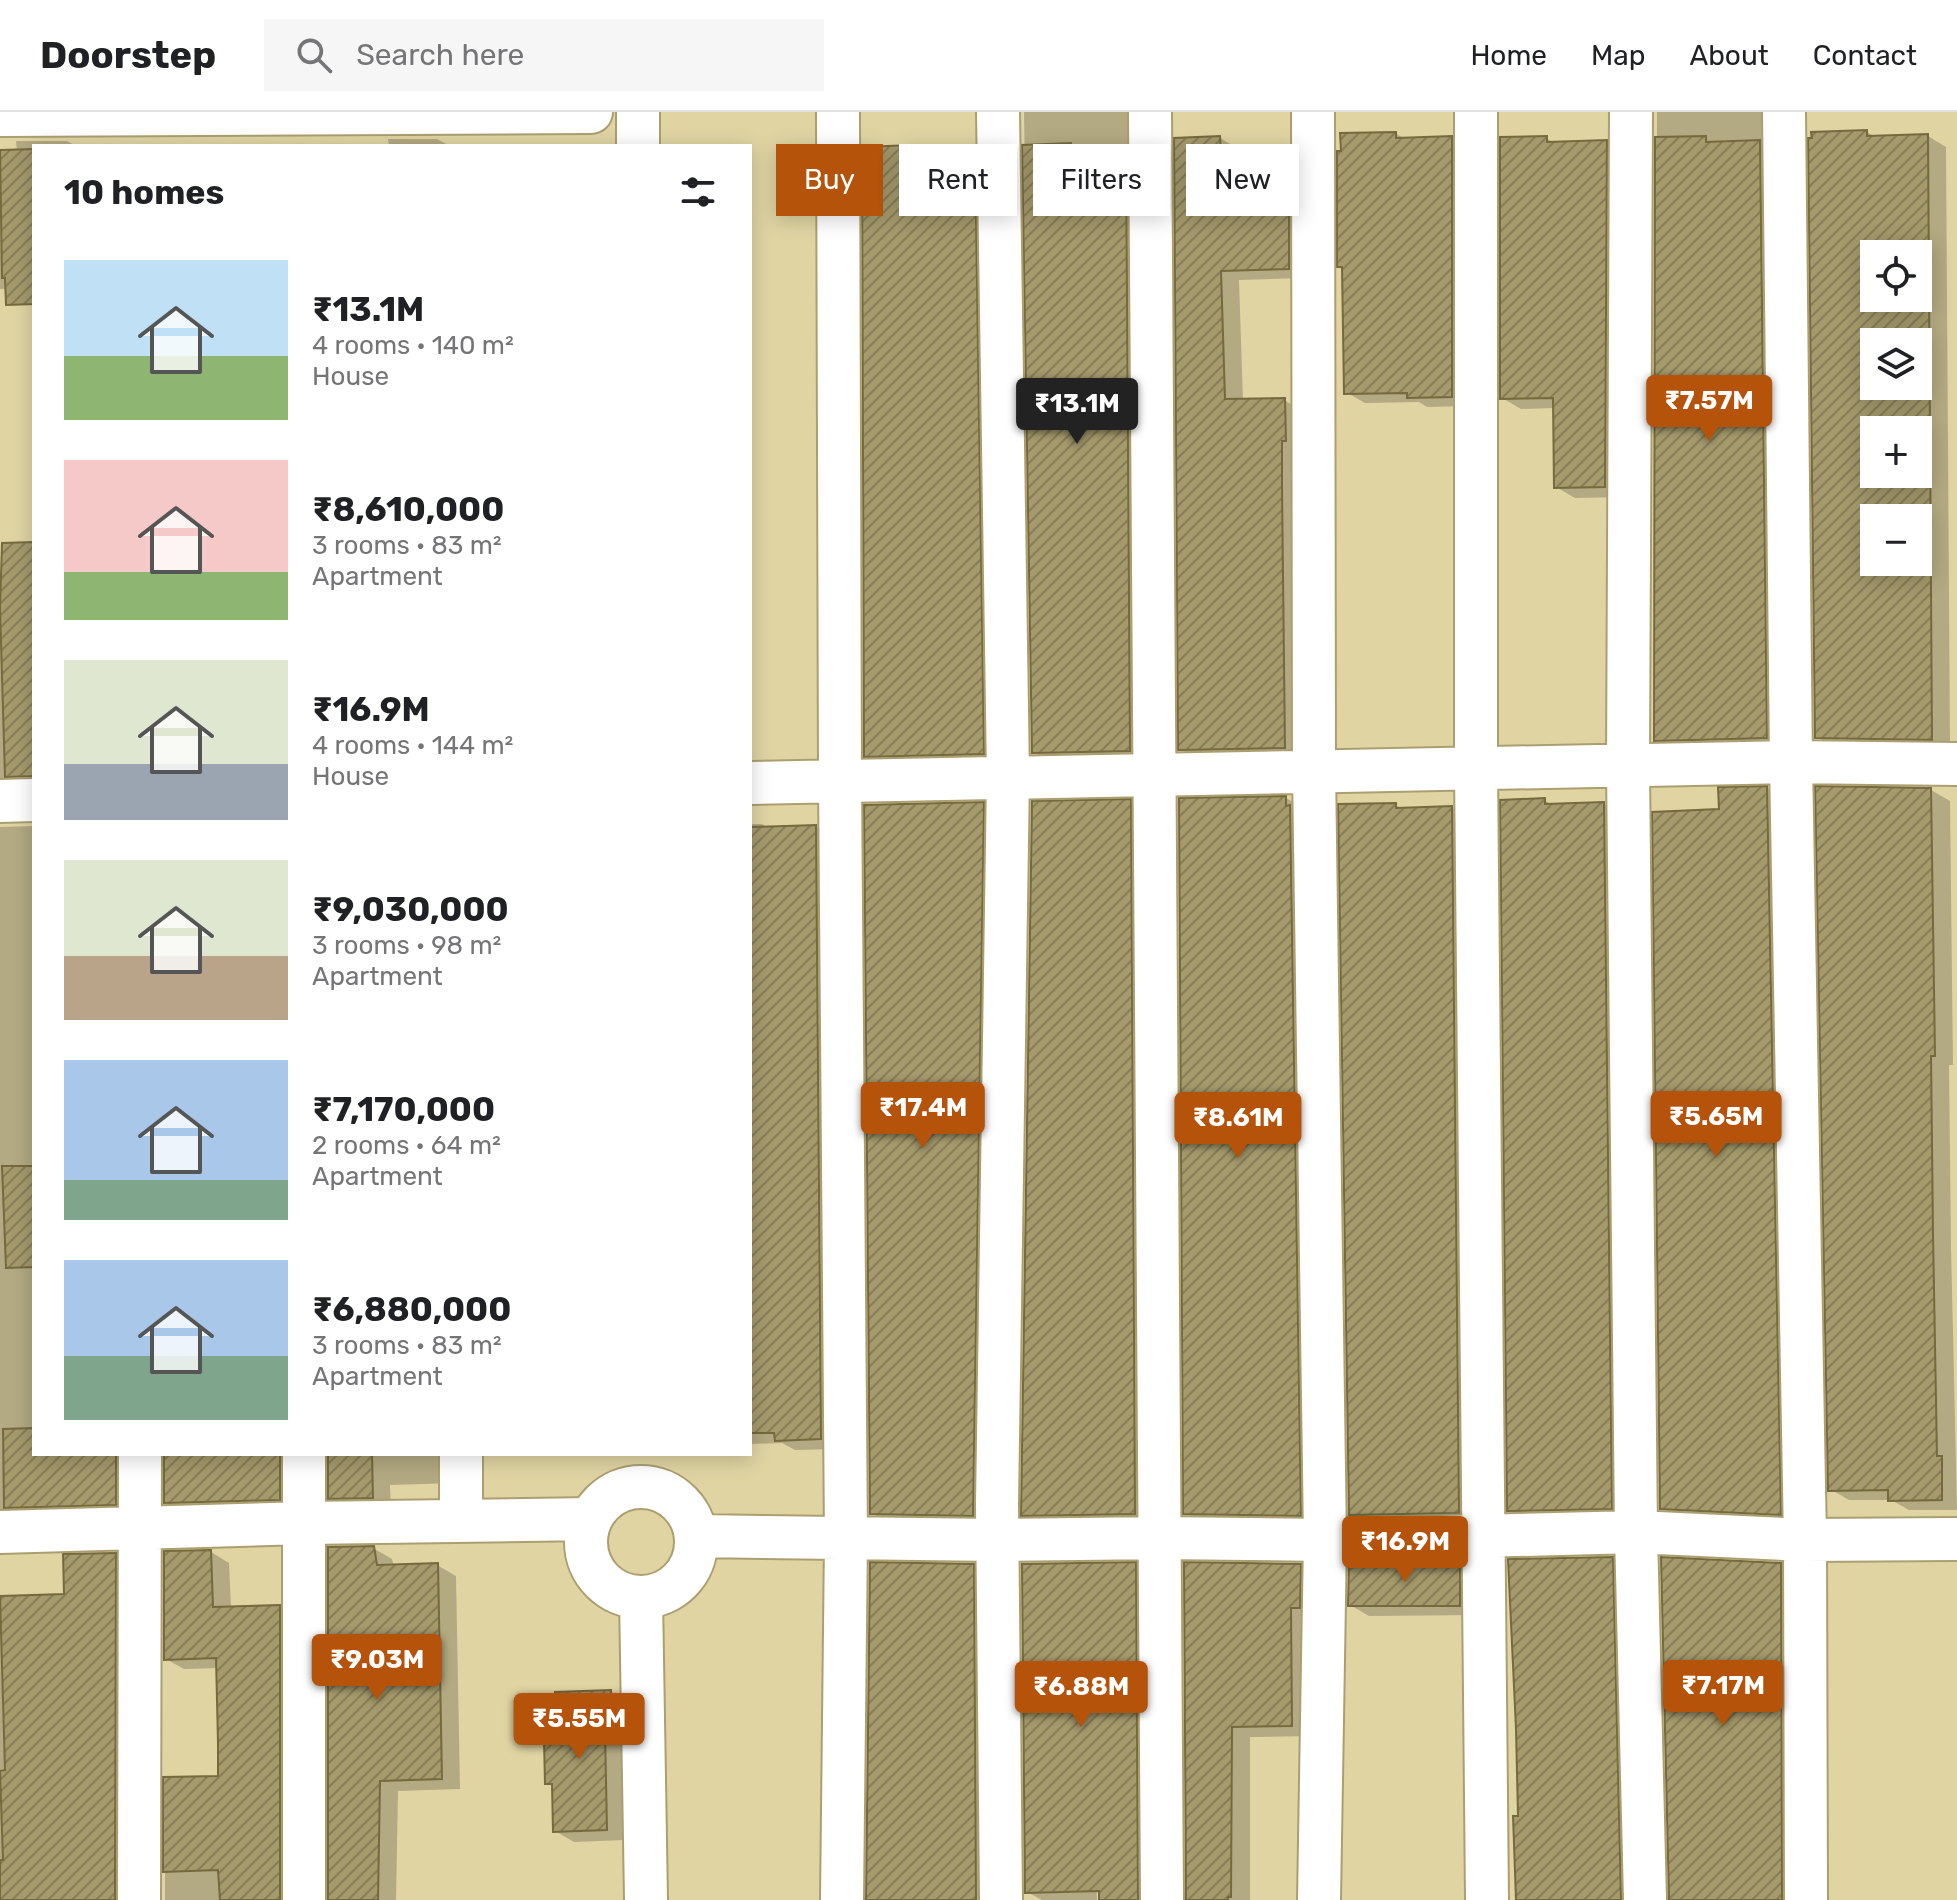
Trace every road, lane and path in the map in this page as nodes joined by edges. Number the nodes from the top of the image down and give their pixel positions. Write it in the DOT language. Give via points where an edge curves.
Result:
graph roads {
  1 [pos="295,112"];
  2 [pos="591,112"];
  3 [pos="638,112"];
  4 [pos="838,112"];
  5 [pos="998,112"];
  6 [pos="1150,112"];
  7 [pos="1313,112"];
  8 [pos="1476,112"];
  9 [pos="1631,112"];
  10 [pos="1784,112"];
  11 [pos="0,115"];
  12 [pos="455,124"];
  13 [pos="150,125"];
  14 [pos="295,144"];
  15 [pos="638,144"];
  16 [pos="1791,762"];
  17 [pos="1957,764"];
  18 [pos="1628,766"];
  19 [pos="1476,769"];
  20 [pos="1314,770"];
  21 [pos="1156,774"];
  22 [pos="1008,776"];
  23 [pos="840,780"];
  24 [pos="752,783"];
  25 [pos="32,800"];
  26 [pos="0,801"];
  27 [pos="140,1456"];
  28 [pos="304,1456"];
  29 [pos="461,1456"];
  30 [pos="652,1471"];
  31 [pos="591,1519"];
  32 [pos="461,1520"];
  33 [pos="305,1523"];
  34 [pos="140,1529"];
  35 [pos="0,1532"];
  36 [pos="1636,1532"];
  37 [pos="696,1536"];
  38 [pos="1160,1538"];
  39 [pos="1483,1538"];
  40 [pos="846,1539"];
  41 [pos="1957,1539"];
  42 [pos="997,1540"];
  43 [pos="1325,1540"];
  44 [pos="1805,1540"];
  45 [pos="641,1597"];
  46 [pos="139,1900"];
  47 [pos="304,1900"];
  48 [pos="646,1900"];
  49 [pos="842,1900"];
  50 [pos="1001,1900"];
  51 [pos="1162,1900"];
  52 [pos="1319,1900"];
  53 [pos="1487,1900"];
  54 [pos="1645,1900"];
  55 [pos="1806,1900"];
  1 -- 12 [label="street"];
  1 -- 13 [label="street"];
  1 -- 14 [label="street"];
  2 -- 12 [label="street"];
  3 -- 15 [label="street"];
  4 -- 23 [label="street"];
  5 -- 22 [label="street"];
  6 -- 21 [label="street"];
  7 -- 20 [label="street"];
  8 -- 19 [label="street"];
  9 -- 18 [label="street"];
  10 -- 16 [label="street"];
  11 -- 13 [label="street"];
  16 -- 17 [label="street"];
  16 -- 18 [label="street"];
  16 -- 44 [label="street"];
  18 -- 19 [label="street"];
  18 -- 36 [label="street"];
  19 -- 20 [label="street"];
  19 -- 39 [label="street"];
  20 -- 21 [label="street"];
  20 -- 43 [label="street"];
  21 -- 22 [label="street"];
  21 -- 38 [label="street"];
  22 -- 23 [label="street"];
  22 -- 42 [label="street"];
  23 -- 24 [label="street"];
  23 -- 40 [label="street"];
  25 -- 26 [label="street"];
  27 -- 34 [label="street"];
  28 -- 33 [label="street"];
  29 -- 32 [label="street"];
  30 -- 31 [label="street" via="601,1503"];
  30 -- 37 [label="street" via="683,1505"];
  31 -- 32 [label="street"];
  31 -- 45 [label="street" via="587,1554 594,1572 615,1589"];
  32 -- 33 [label="street"];
  33 -- 34 [label="street"];
  33 -- 47 [label="street"];
  34 -- 35 [label="street"];
  34 -- 46 [label="street"];
  36 -- 39 [label="street"];
  36 -- 44 [label="street"];
  36 -- 54 [label="street"];
  37 -- 40 [label="street"];
  37 -- 45 [label="street" via="695,1554 676,1585"];
  38 -- 42 [label="street"];
  38 -- 43 [label="street"];
  38 -- 51 [label="street"];
  39 -- 43 [label="street"];
  39 -- 53 [label="street"];
  40 -- 42 [label="street"];
  40 -- 49 [label="street"];
  41 -- 44 [label="street"];
  42 -- 50 [label="street"];
  43 -- 52 [label="street"];
  44 -- 55 [label="street"];
  45 -- 48 [label="street"];
}
